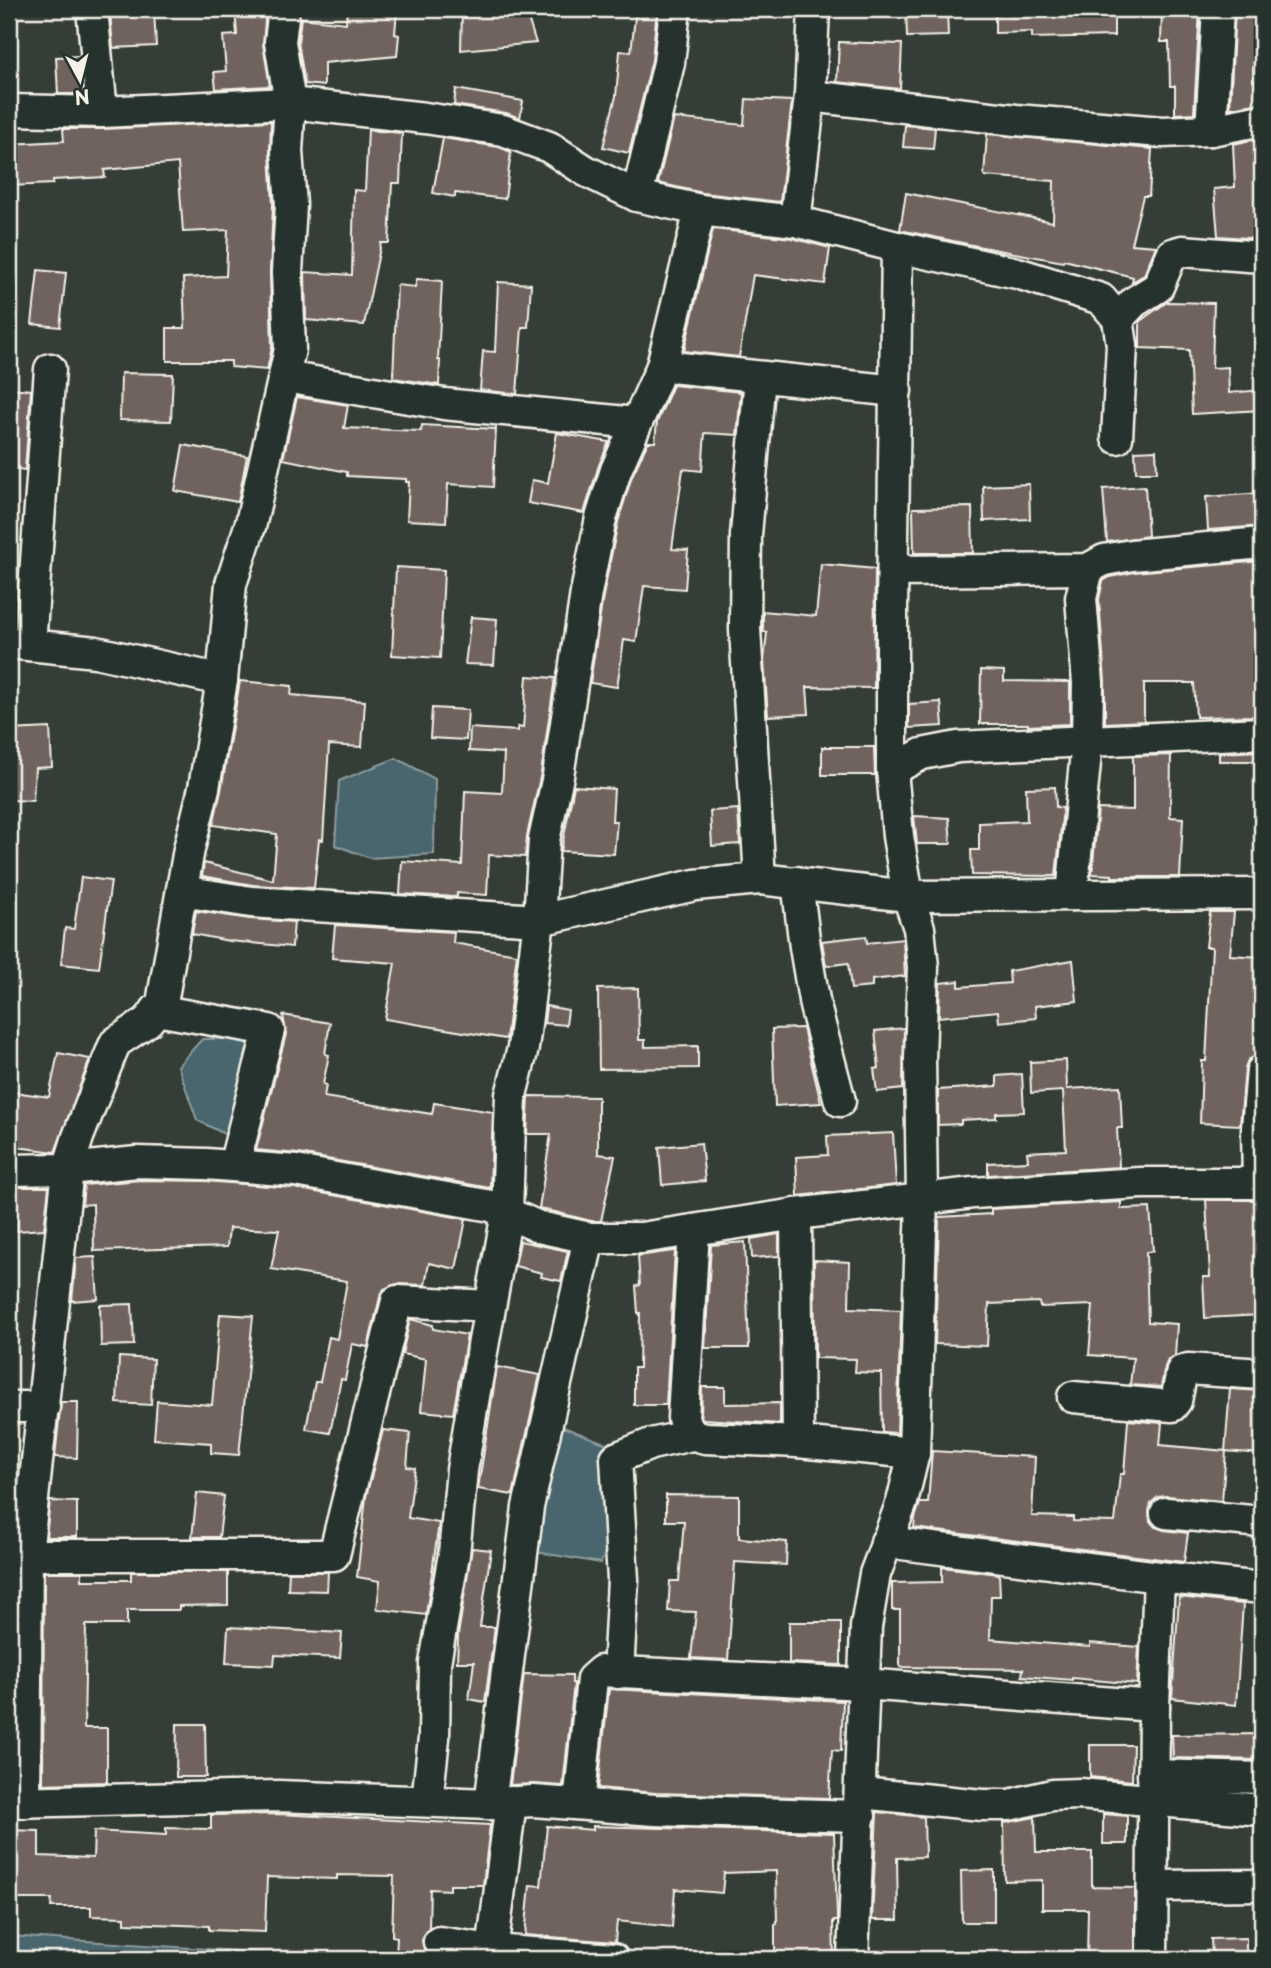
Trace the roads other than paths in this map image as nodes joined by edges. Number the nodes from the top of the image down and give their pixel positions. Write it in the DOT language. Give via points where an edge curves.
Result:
graph roads {
  1 [pos="92,9"];
  2 [pos="284,9"];
  3 [pos="675,9"];
  4 [pos="814,9"];
  5 [pos="1217,9"];
  6 [pos="810,96"];
  7 [pos="290,103"];
  8 [pos="9,110"];
  9 [pos="102,112"];
  10 [pos="1262,121"];
  11 [pos="1210,130"];
  12 [pos="637,196"];
  13 [pos="700,210"];
  14 [pos="795,221"];
  15 [pos="897,247"];
  16 [pos="1262,257"];
  17 [pos="1118,319"];
  18 [pos="662,366"];
  19 [pos="50,369"];
  20 [pos="285,377"];
  21 [pos="760,377"];
  22 [pos="896,391"];
  23 [pos="636,423"];
  24 [pos="1117,438"];
  25 [pos="1262,543"];
  26 [pos="1088,569"];
  27 [pos="893,571"];
  28 [pos="19,644"];
  29 [pos="222,680"];
  30 [pos="1262,733"];
  31 [pos="1087,742"];
  32 [pos="892,770"];
  33 [pos="760,879"];
  34 [pos="797,882"];
  35 [pos="182,891"];
  36 [pos="1262,894"];
  37 [pos="1072,895"];
  38 [pos="908,896"];
  39 [pos="539,920"];
  40 [pos="156,1010"];
  41 [pos="1262,1071"];
  42 [pos="840,1101"];
  43 [pos="234,1166"];
  44 [pos="9,1170"];
  45 [pos="68,1170"];
  46 [pos="1260,1183"];
  47 [pos="922,1199"];
  48 [pos="507,1213"];
  49 [pos="796,1214"];
  50 [pos="694,1230"];
  51 [pos="589,1238"];
  52 [pos="489,1306"];
  53 [pos="1262,1374"];
  54 [pos="1073,1397"];
  55 [pos="9,1407"];
  56 [pos="44,1407"];
  57 [pos="692,1435"];
  58 [pos="798,1442"];
  59 [pos="914,1453"];
  60 [pos="1166,1513"];
  61 [pos="1262,1522"];
  62 [pos="886,1542"];
  63 [pos="18,1555"];
  64 [pos="1159,1577"];
  65 [pos="1262,1588"];
  66 [pos="618,1673"];
  67 [pos="863,1684"];
  68 [pos="1154,1706"];
  69 [pos="1262,1778"];
  70 [pos="1153,1788"];
  71 [pos="427,1801"];
  72 [pos="17,1802"];
  73 [pos="501,1803"];
  74 [pos="579,1804"];
  75 [pos="861,1804"];
  76 [pos="1262,1810"];
  77 [pos="1262,1885"];
  78 [pos="1154,1886"];
  79 [pos="439,1941"];
  80 [pos="491,1954"];
  81 [pos="612,1959"];
  82 [pos="853,1959"];
  83 [pos="1152,1959"];
  1 -- 9 [label="street"];
  2 -- 7 [label="street" via="280,42"];
  3 -- 12 [label="street" via="669,63"];
  4 -- 6 [label="street"];
  5 -- 11 [label="street"];
  6 -- 11 [label="street" via="1102,128"];
  6 -- 14 [label="street"];
  7 -- 9 [label="street"];
  7 -- 12 [label="street" via="503,130 549,147"];
  7 -- 20 [label="street" via="286,151 291,205 287,272 290,349"];
  8 -- 9 [label="street"];
  10 -- 11 [label="street"];
  12 -- 13 [label="street"];
  13 -- 14 [label="street"];
  13 -- 18 [label="street"];
  14 -- 15 [label="street"];
  15 -- 17 [label="street" via="1017,273 1101,299"];
  15 -- 22 [label="street"];
  16 -- 17 [label="street" via="1172,254 1158,287"];
  17 -- 24 [label="street" via="1122,345"];
  18 -- 21 [label="street"];
  18 -- 23 [label="street"];
  19 -- 28 [label="street"];
  20 -- 23 [label="street" via="444,404"];
  20 -- 29 [label="street" via="251,523 231,584"];
  21 -- 22 [label="street"];
  21 -- 33 [label="street" via="746,535 745,629"];
  22 -- 27 [label="street"];
  23 -- 39 [label="street" via="605,506 586,593 544,840"];
  25 -- 26 [label="street" via="1132,555 1104,560"];
  26 -- 27 [label="street"];
  26 -- 31 [label="street" via="1081,598"];
  27 -- 32 [label="street"];
  28 -- 29 [label="street" via="96,652"];
  29 -- 35 [label="street"];
  30 -- 31 [label="street"];
  31 -- 32 [label="street" via="958,747 922,754"];
  31 -- 37 [label="street"];
  32 -- 38 [label="street"];
  33 -- 34 [label="street"];
  33 -- 39 [label="street" via="695,886"];
  34 -- 38 [label="street"];
  34 -- 42 [label="street" via="815,1006"];
  35 -- 39 [label="street" via="251,902"];
  35 -- 40 [label="street" via="162,1003"];
  36 -- 37 [label="street"];
  37 -- 38 [label="street"];
  38 -- 47 [label="street" via="919,928 923,967"];
  39 -- 48 [label="street" via="523,1048 511,1095"];
  40 -- 43 [label="street" via="270,1030"];
  40 -- 45 [label="street" via="148,1021 115,1043"];
  41 -- 46 [label="street" via="1257,1128"];
  43 -- 45 [label="street" via="137,1162"];
  43 -- 48 [label="street" via="296,1171 491,1206"];
  44 -- 45 [label="street"];
  45 -- 56 [label="street"];
  46 -- 47 [label="street" via="1141,1183"];
  47 -- 49 [label="street"];
  47 -- 59 [label="street"];
  48 -- 51 [label="street" via="539,1227"];
  48 -- 52 [label="street"];
  49 -- 50 [label="street"];
  49 -- 58 [label="street"];
  50 -- 51 [label="street" via="640,1238"];
  50 -- 57 [label="street" via="684,1418"];
  51 -- 73 [label="street" via="528,1507"];
  52 -- 63 [label="street" via="397,1301 334,1555"];
  52 -- 71 [label="street" via="435,1663"];
  53 -- 54 [label="street" via="1188,1368 1182,1371 1172,1406"];
  55 -- 56 [label="street"];
  56 -- 63 [label="street"];
  57 -- 58 [label="street"];
  57 -- 66 [label="street" via="616,1458 623,1580"];
  58 -- 59 [label="street"];
  59 -- 62 [label="street"];
  60 -- 61 [label="street"];
  62 -- 64 [label="street"];
  62 -- 67 [label="street" via="866,1627"];
  63 -- 72 [label="street"];
  64 -- 65 [label="street"];
  64 -- 68 [label="street"];
  66 -- 67 [label="street"];
  66 -- 74 [label="street" via="601,1671 592,1679"];
  67 -- 68 [label="street"];
  67 -- 75 [label="street"];
  68 -- 70 [label="street"];
  69 -- 70 [label="street"];
  70 -- 75 [label="street" via="1052,1795 1009,1805"];
  70 -- 76 [label="street"];
  70 -- 78 [label="street"];
  71 -- 72 [label="street" via="278,1796"];
  71 -- 73 [label="street"];
  73 -- 74 [label="street"];
  73 -- 80 [label="street"];
  74 -- 75 [label="street" via="655,1810"];
  75 -- 82 [label="street"];
  77 -- 78 [label="street"];
  78 -- 83 [label="street"];
  79 -- 80 [label="street"];
  80 -- 81 [label="street"];
}
